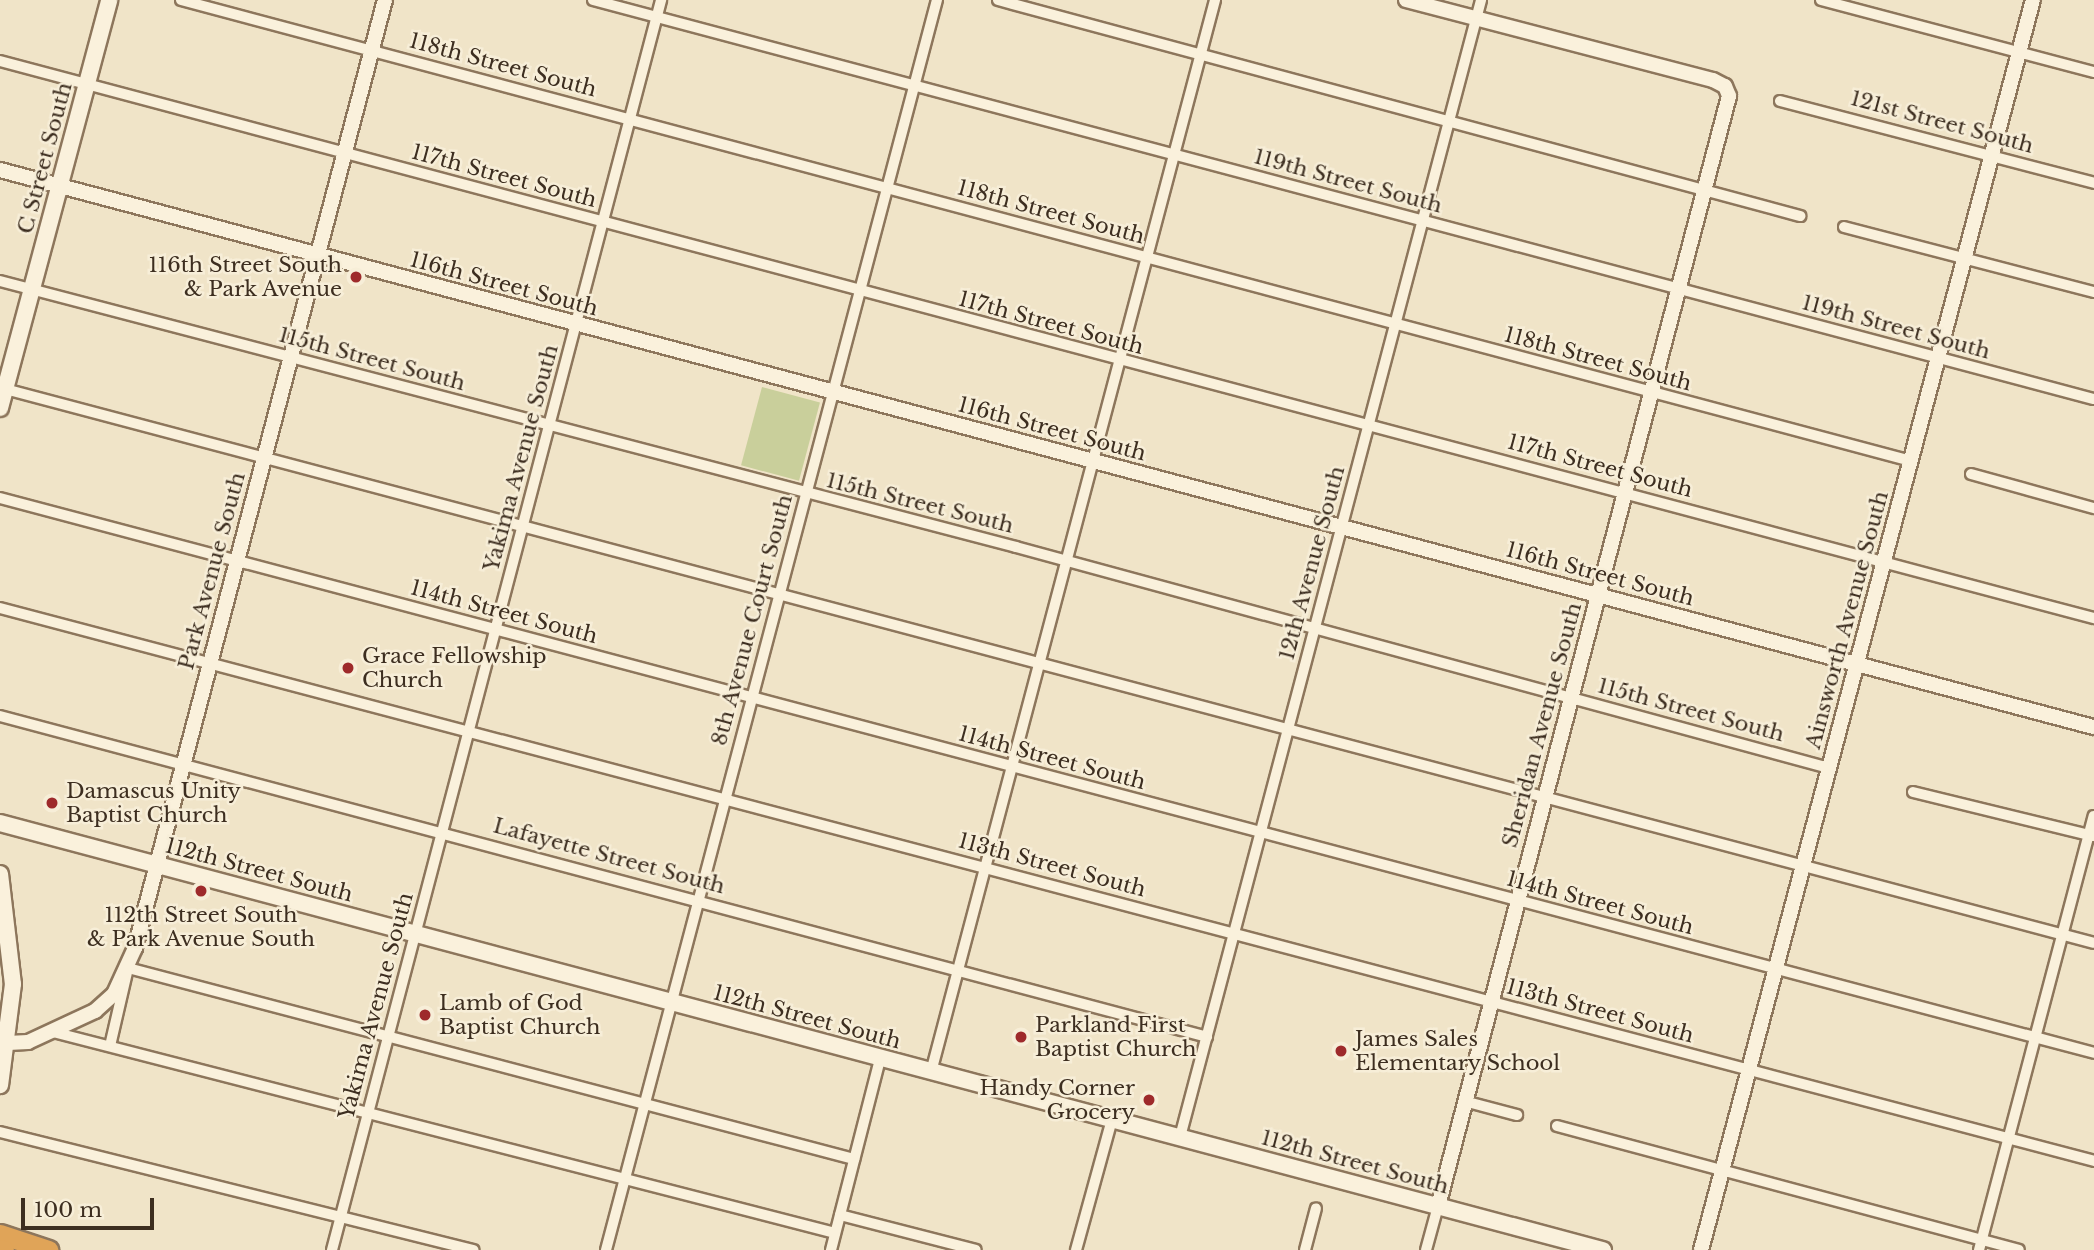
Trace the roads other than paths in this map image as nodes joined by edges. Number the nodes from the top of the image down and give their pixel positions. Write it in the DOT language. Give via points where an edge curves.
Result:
graph roads {
  1 [pos="109,0"];
  2 [pos="181,0"];
  3 [pos="385,0"];
  4 [pos="593,0"];
  5 [pos="661,0"];
  6 [pos="937,0"];
  7 [pos="998,0"];
  8 [pos="1215,0"];
  9 [pos="1406,0"];
  10 [pos="1481,0"];
  11 [pos="1821,0"];
  12 [pos="2033,0"];
  13 [pos="656,17"];
  14 [pos="1476,19"];
  15 [pos="372,50"];
  16 [pos="2019,52"];
  17 [pos="1201,55"];
  18 [pos="0,61"];
  19 [pos="2094,72"];
  20 [pos="86,84"];
  21 [pos="914,85"];
  22 [pos="1780,101"];
  23 [pos="630,119"];
  24 [pos="1450,120"];
  25 [pos="344,153"];
  26 [pos="1174,155"];
  27 [pos="1992,156"];
  28 [pos="0,170"];
  29 [pos="2094,183"];
  30 [pos="59,186"];
  31 [pos="887,188"];
  32 [pos="1706,191"];
  33 [pos="1800,216"];
  34 [pos="1423,221"];
  35 [pos="602,223"];
  36 [pos="1844,227"];
  37 [pos="317,255"];
  38 [pos="1147,257"];
  39 [pos="1964,259"];
  40 [pos="0,281"];
  41 [pos="32,289"];
  42 [pos="1680,289"];
  43 [pos="859,292"];
  44 [pos="2094,292"];
  45 [pos="1396,324"];
  46 [pos="576,325"];
  47 [pos="290,357"];
  48 [pos="1938,358"];
  49 [pos="1120,361"];
  50 [pos="5,389"];
  51 [pos="833,392"];
  52 [pos="1653,394"];
  53 [pos="2094,399"];
  54 [pos="0,408"];
  55 [pos="1368,426"];
  56 [pos="549,427"];
  57 [pos="264,458"];
  58 [pos="1911,461"];
  59 [pos="1093,462"];
  60 [pos="1971,474"];
  61 [pos="1626,491"];
  62 [pos="805,493"];
  63 [pos="0,498"];
  64 [pos="2094,508"];
  65 [pos="522,527"];
  66 [pos="1342,527"];
  67 [pos="237,559"];
  68 [pos="1067,561"];
  69 [pos="1884,561"];
  70 [pos="779,595"];
  71 [pos="1598,595"];
  72 [pos="0,608"];
  73 [pos="2094,618"];
  74 [pos="1315,628"];
  75 [pos="495,630"];
  76 [pos="209,661"];
  77 [pos="1040,663"];
  78 [pos="1857,664"];
  79 [pos="1571,696"];
  80 [pos="752,697"];
  81 [pos="0,716"];
  82 [pos="2094,727"];
  83 [pos="469,729"];
  84 [pos="1288,730"];
  85 [pos="183,764"];
  86 [pos="1012,767"];
  87 [pos="1829,768"];
  88 [pos="1913,792"];
  89 [pos="1544,798"];
  90 [pos="725,800"];
  91 [pos="2094,816"];
  92 [pos="0,824"];
  93 [pos="442,832"];
  94 [pos="1261,833"];
  95 [pos="2092,835"];
  96 [pos="156,865"];
  97 [pos="986,867"];
  98 [pos="1803,867"];
  99 [pos="0,874"];
  100 [pos="698,900"];
  101 [pos="1517,902"];
  102 [pos="416,933"];
  103 [pos="1234,934"];
  104 [pos="2062,935"];
  105 [pos="2094,943"];
  106 [pos="128,968"];
  107 [pos="958,969"];
  108 [pos="1776,970"];
  109 [pos="671,1002"];
  110 [pos="1490,1002"];
  111 [pos="53,1032"];
  112 [pos="2036,1035"];
  113 [pos="388,1036"];
  114 [pos="1207,1037"];
  115 [pos="8,1043"];
  116 [pos="110,1046"];
  117 [pos="2094,1053"];
  118 [pos="880,1059"];
  119 [pos="1749,1070"];
  120 [pos="931,1072"];
  121 [pos="0,1085"];
  122 [pos="1464,1101"];
  123 [pos="645,1102"];
  124 [pos="368,1114"];
  125 [pos="1517,1115"];
  126 [pos="1112,1119"];
  127 [pos="1558,1126"];
  128 [pos="0,1132"];
  129 [pos="1180,1137"];
  130 [pos="2009,1138"];
  131 [pos="854,1159"];
  132 [pos="2094,1161"];
  133 [pos="1723,1170"];
  134 [pos="625,1176"];
  135 [pos="1438,1206"];
  136 [pos="1317,1208"];
  137 [pos="840,1214"];
  138 [pos="341,1217"];
  139 [pos="835,1233"];
  140 [pos="0,1234"];
  141 [pos="1980,1245"];
  142 [pos="48,1250"];
  143 [pos="332,1250"];
  144 [pos="474,1250"];
  145 [pos="606,1250"];
  146 [pos="831,1250"];
  147 [pos="976,1250"];
  148 [pos="1076,1250"];
  149 [pos="1305,1250"];
  150 [pos="1426,1250"];
  151 [pos="1603,1250"];
  152 [pos="1702,1250"];
  153 [pos="2019,1250"];
  1 -- 20 [label="main road, C Street South"];
  2 -- 15 [label="street, 118th Street South"];
  3 -- 15 [label="street, Park Avenue South"];
  4 -- 13 [label="street, 119th Street South"];
  5 -- 13 [label="street, Yakima Avenue South"];
  6 -- 21 [label="street, 8th Avenue Court South"];
  7 -- 17 [label="street"];
  8 -- 17 [label="street"];
  9 -- 14 [label="street"];
  10 -- 14 [label="street, 12th Avenue South"];
  11 -- 16 [label="street"];
  12 -- 16 [label="street, Ainsworth Avenue South"];
  13 -- 21 [label="street, 119th Street South"];
  13 -- 23 [label="street, Yakima Avenue South"];
  14 -- 24 [label="street, 12th Avenue South"];
  14 -- 32 [label="street, Sheridan Avenue South" via="1713,80 1727,90"];
  15 -- 23 [label="street, 118th Street South"];
  15 -- 25 [label="street, Park Avenue South"];
  16 -- 19 [label="street"];
  16 -- 27 [label="street, Ainsworth Avenue South"];
  17 -- 24 [label="street"];
  17 -- 26 [label="street"];
  18 -- 20 [label="street, 117th Street South"];
  20 -- 25 [label="street, 117th Street South"];
  20 -- 30 [label="main road, C Street South"];
  21 -- 26 [label="street, 119th Street South"];
  21 -- 31 [label="street, 8th Avenue Court South"];
  22 -- 27 [label="street, 121st Street South"];
  23 -- 31 [label="street, 118th Street South"];
  23 -- 35 [label="street, Yakima Avenue South"];
  24 -- 32 [label="street"];
  24 -- 34 [label="street, 12th Avenue South"];
  25 -- 35 [label="street, 117th Street South"];
  25 -- 37 [label="street, Park Avenue South"];
  26 -- 34 [label="street, 119th Street South"];
  26 -- 38 [label="street"];
  27 -- 29 [label="street, 121st Street South"];
  27 -- 39 [label="street, Ainsworth Avenue South"];
  28 -- 30 [label="street, 116th Street South"];
  30 -- 37 [label="street, 116th Street South"];
  30 -- 41 [label="main road, C Street South"];
  31 -- 38 [label="street, 118th Street South"];
  31 -- 43 [label="street, 8th Avenue Court South"];
  32 -- 33 [label="street"];
  32 -- 42 [label="street, Sheridan Avenue South"];
  34 -- 42 [label="street, 119th Street South"];
  34 -- 45 [label="street, 12th Avenue South"];
  35 -- 43 [label="street, 117th Street South"];
  35 -- 46 [label="street, Yakima Avenue South"];
  36 -- 39 [label="street"];
  37 -- 46 [label="street, 116th Street South"];
  37 -- 47 [label="street, Park Avenue South"];
  38 -- 45 [label="street, 118th Street South"];
  38 -- 49 [label="street"];
  39 -- 44 [label="street"];
  39 -- 48 [label="street, Ainsworth Avenue South"];
  40 -- 41 [label="street, 115th Street South"];
  41 -- 47 [label="street, 115th Street South"];
  41 -- 50 [label="main road, C Street South"];
  42 -- 48 [label="street, 119th Street South"];
  42 -- 52 [label="street, Sheridan Avenue South"];
  43 -- 49 [label="street, 117th Street South"];
  43 -- 51 [label="street, 8th Avenue Court South"];
  45 -- 52 [label="street, 118th Street South"];
  45 -- 55 [label="street, 12th Avenue South"];
  46 -- 51 [label="street, 116th Street South"];
  46 -- 56 [label="street, Yakima Avenue South"];
  47 -- 56 [label="street, 115th Street South"];
  47 -- 57 [label="street, Park Avenue South"];
  48 -- 53 [label="street, 119th Street South"];
  48 -- 58 [label="street, Ainsworth Avenue South"];
  49 -- 55 [label="street, 117th Street South"];
  49 -- 59 [label="street"];
  50 -- 54 [label="main road, C Street South"];
  50 -- 57 [label="street"];
  51 -- 59 [label="street, 116th Street South"];
  51 -- 62 [label="street, 8th Avenue Court South"];
  52 -- 58 [label="street, 118th Street South"];
  52 -- 61 [label="street, Sheridan Avenue South"];
  55 -- 61 [label="street, 117th Street South"];
  55 -- 66 [label="street, 12th Avenue South"];
  56 -- 62 [label="street, 115th Street South"];
  56 -- 65 [label="street, Yakima Avenue South"];
  57 -- 65 [label="street"];
  57 -- 67 [label="street, Park Avenue South"];
  58 -- 69 [label="street, Ainsworth Avenue South"];
  59 -- 66 [label="street, 116th Street South"];
  59 -- 68 [label="street"];
  60 -- 64 [label="street"];
  61 -- 69 [label="street, 117th Street South"];
  61 -- 71 [label="street, Sheridan Avenue South"];
  62 -- 68 [label="street, 115th Street South"];
  62 -- 70 [label="street, 8th Avenue Court South"];
  63 -- 67 [label="street, 114th Street South"];
  65 -- 70 [label="street"];
  65 -- 75 [label="street, Yakima Avenue South"];
  66 -- 71 [label="street, 116th Street South"];
  66 -- 74 [label="street, 12th Avenue South"];
  67 -- 75 [label="street, 114th Street South"];
  67 -- 76 [label="street, Park Avenue South"];
  68 -- 74 [label="street, 115th Street South"];
  68 -- 77 [label="street"];
  69 -- 73 [label="street, 117th Street South"];
  69 -- 78 [label="street, Ainsworth Avenue South"];
  70 -- 77 [label="street"];
  70 -- 80 [label="street, 8th Avenue Court South"];
  71 -- 78 [label="street, 116th Street South"];
  71 -- 79 [label="street, Sheridan Avenue South"];
  72 -- 76 [label="street, 113th Street South"];
  74 -- 79 [label="street, 115th Street South"];
  74 -- 84 [label="street, 12th Avenue South"];
  75 -- 80 [label="street, 114th Street South"];
  75 -- 83 [label="street, Yakima Avenue South"];
  76 -- 83 [label="street, 113th Street South"];
  76 -- 85 [label="street, Park Avenue South"];
  77 -- 84 [label="street"];
  77 -- 86 [label="street"];
  78 -- 82 [label="street, 116th Street South"];
  78 -- 87 [label="street, Ainsworth Avenue South"];
  79 -- 87 [label="street, 115th Street South"];
  79 -- 89 [label="street, Sheridan Avenue South"];
  80 -- 86 [label="street, 114th Street South"];
  80 -- 90 [label="street, 8th Avenue Court South"];
  81 -- 85 [label="street, Lafayette Street South"];
  83 -- 90 [label="street, 113th Street South"];
  83 -- 93 [label="street, Yakima Avenue South"];
  84 -- 89 [label="street"];
  84 -- 94 [label="street, 12th Avenue South"];
  85 -- 93 [label="street, Lafayette Street South"];
  85 -- 96 [label="street, Park Avenue South"];
  86 -- 94 [label="street, 114th Street South"];
  86 -- 97 [label="street"];
  87 -- 98 [label="street, Ainsworth Avenue South"];
  88 -- 95 [label="street"];
  89 -- 98 [label="street"];
  89 -- 101 [label="street, Sheridan Avenue South"];
  90 -- 97 [label="street, 113th Street South"];
  90 -- 100 [label="street, 8th Avenue Court South"];
  91 -- 95 [label="street"];
  92 -- 96 [label="main road, 112th Street South"];
  93 -- 100 [label="street, Lafayette Street South"];
  93 -- 102 [label="street, Yakima Avenue South"];
  94 -- 101 [label="street, 114th Street South"];
  94 -- 103 [label="street, 12th Avenue South"];
  95 -- 104 [label="street"];
  96 -- 102 [label="main road, 112th Street South"];
  96 -- 106 [label="street, Park Avenue South"];
  97 -- 103 [label="street, 113th Street South"];
  97 -- 107 [label="street"];
  98 -- 104 [label="street"];
  98 -- 108 [label="street, Ainsworth Avenue South"];
  99 -- 115 [label="main road" via="13,984"];
  100 -- 107 [label="street, Lafayette Street South"];
  100 -- 109 [label="street, 8th Avenue Court South"];
  101 -- 108 [label="street, 114th Street South"];
  101 -- 110 [label="street, Sheridan Avenue South"];
  102 -- 109 [label="main road, 112th Street South"];
  102 -- 113 [label="street, Yakima Avenue South"];
  103 -- 110 [label="street, 113th Street South"];
  103 -- 114 [label="street, 12th Avenue South"];
  104 -- 105 [label="street"];
  104 -- 112 [label="street"];
  106 -- 111 [label="street, Park Avenue South" via="103,1004"];
  106 -- 113 [label="street"];
  106 -- 116 [label="street"];
  107 -- 114 [label="street, Lafayette Street South"];
  107 -- 120 [label="street"];
  108 -- 112 [label="street, 114th Street South"];
  108 -- 119 [label="street, Ainsworth Avenue South"];
  109 -- 118 [label="main road, 112th Street South"];
  109 -- 123 [label="street, 8th Avenue Court South"];
  110 -- 119 [label="street, 113th Street South"];
  110 -- 122 [label="street, Sheridan Avenue South"];
  111 -- 115 [label="street, Park Avenue South" via="28,1042"];
  111 -- 116 [label="street"];
  112 -- 117 [label="street, 114th Street South"];
  112 -- 130 [label="street"];
  113 -- 123 [label="street"];
  113 -- 124 [label="street, Yakima Avenue South"];
  114 -- 129 [label="street, 12th Avenue South"];
  115 -- 121 [label="main road"];
  116 -- 124 [label="street"];
  118 -- 120 [label="main road, 112th Street South"];
  118 -- 131 [label="street"];
  119 -- 130 [label="street, 113th Street South"];
  119 -- 133 [label="street, Ainsworth Avenue South"];
  120 -- 126 [label="main road, 112th Street South"];
  122 -- 125 [label="street"];
  122 -- 135 [label="street, Sheridan Avenue South"];
  123 -- 131 [label="street"];
  123 -- 134 [label="street, 8th Avenue Court South"];
  124 -- 134 [label="street"];
  124 -- 138 [label="street, Yakima Avenue South"];
  126 -- 129 [label="main road, 112th Street South"];
  126 -- 148 [label="street"];
  127 -- 133 [label="street"];
  128 -- 138 [label="street"];
  129 -- 135 [label="main road, 112th Street South"];
  130 -- 132 [label="street, 113th Street South"];
  130 -- 141 [label="street"];
  131 -- 137 [label="street"];
  133 -- 141 [label="street"];
  133 -- 152 [label="street, Ainsworth Avenue South"];
  134 -- 139 [label="street"];
  134 -- 145 [label="street, 8th Avenue Court South"];
  135 -- 150 [label="street, Sheridan Avenue South"];
  135 -- 151 [label="main road, 112th Street South"];
  136 -- 149 [label="street"];
  137 -- 139 [label="street"];
  137 -- 147 [label="street"];
  138 -- 143 [label="street, Yakima Avenue South"];
  138 -- 144 [label="street"];
  139 -- 146 [label="street"];
  140 -- 142 [label="highway"];
  141 -- 153 [label="street"];
}
